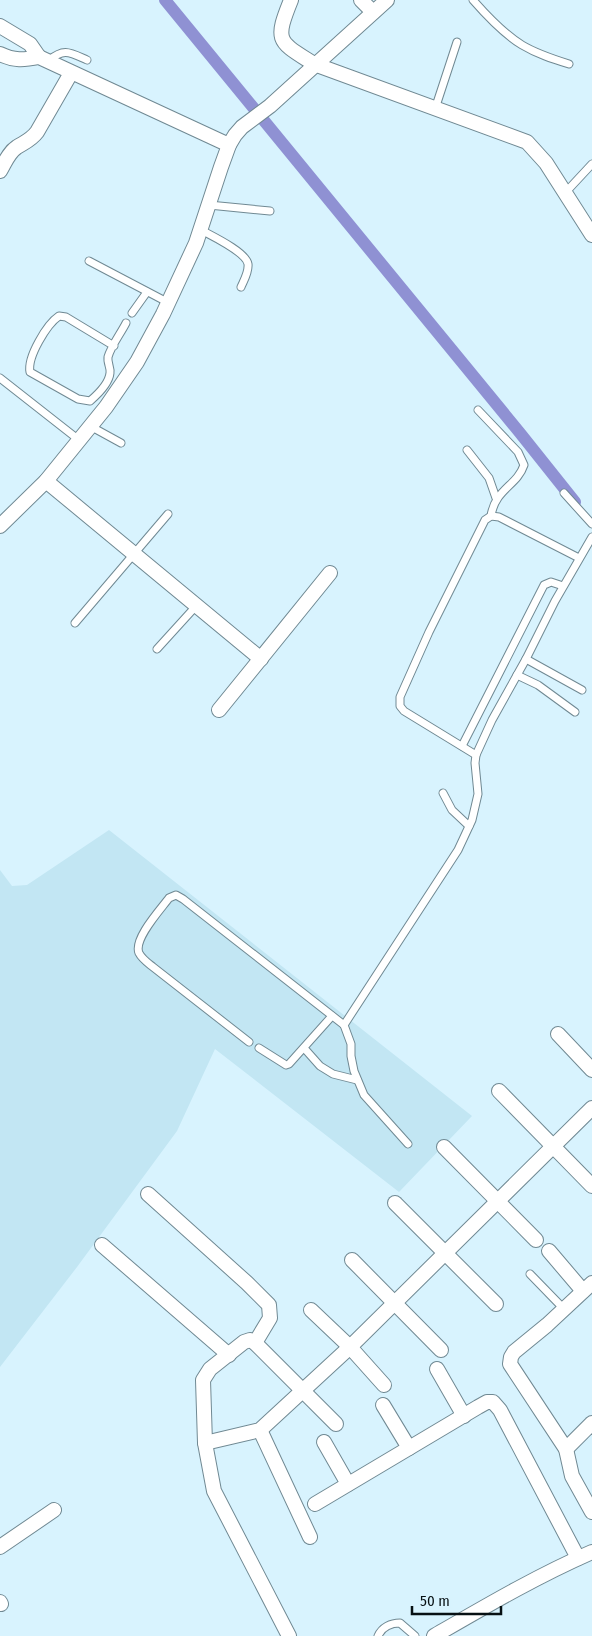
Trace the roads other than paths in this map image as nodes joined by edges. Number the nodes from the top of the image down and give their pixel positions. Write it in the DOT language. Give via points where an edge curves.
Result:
graph roads {
  1 [pos="291,0"];
  2 [pos="361,0"];
  3 [pos="387,0"];
  4 [pos="473,0"];
  5 [pos="373,12"];
  6 [pos="0,26"];
  7 [pos="457,42"];
  8 [pos="0,54"];
  9 [pos="43,59"];
  10 [pos="87,60"];
  11 [pos="314,64"];
  12 [pos="569,64"];
  13 [pos="71,73"];
  14 [pos="435,109"];
  15 [pos="229,145"];
  16 [pos="592,164"];
  17 [pos="0,171"];
  18 [pos="565,193"];
  19 [pos="209,205"];
  20 [pos="270,211"];
  21 [pos="201,230"];
  22 [pos="592,235"];
  23 [pos="89,261"];
  24 [pos="242,287"];
  25 [pos="147,292"];
  26 [pos="169,303"];
  27 [pos="132,313"];
  28 [pos="126,323"];
  29 [pos="114,346"];
  30 [pos="0,378"];
  31 [pos="478,410"];
  32 [pos="90,426"];
  33 [pos="79,440"];
  34 [pos="121,443"];
  35 [pos="468,450"];
  36 [pos="46,480"];
  37 [pos="564,493"];
  38 [pos="496,498"];
  39 [pos="168,514"];
  40 [pos="491,516"];
  41 [pos="592,524"];
  42 [pos="0,526"];
  43 [pos="592,537"];
  44 [pos="134,553"];
  45 [pos="579,558"];
  46 [pos="330,573"];
  47 [pos="563,586"];
  48 [pos="196,605"];
  49 [pos="75,622"];
  50 [pos="158,650"];
  51 [pos="260,659"];
  52 [pos="526,659"];
  53 [pos="517,674"];
  54 [pos="582,690"];
  55 [pos="219,710"];
  56 [pos="575,712"];
  57 [pos="462,746"];
  58 [pos="476,755"];
  59 [pos="443,793"];
  60 [pos="469,826"];
  61 [pos="332,1016"];
  62 [pos="344,1025"];
  63 [pos="558,1034"];
  64 [pos="249,1042"];
  65 [pos="259,1048"];
  66 [pos="304,1048"];
  67 [pos="592,1070"];
  68 [pos="357,1080"];
  69 [pos="499,1091"];
  70 [pos="592,1108"];
  71 [pos="408,1144"];
  72 [pos="552,1146"];
  73 [pos="444,1147"];
  74 [pos="592,1186"];
  75 [pos="148,1194"];
  76 [pos="497,1200"];
  77 [pos="395,1203"];
  78 [pos="536,1240"];
  79 [pos="102,1245"];
  80 [pos="549,1251"];
  81 [pos="444,1252"];
  82 [pos="352,1260"];
  83 [pos="530,1274"];
  84 [pos="588,1287"];
  85 [pos="393,1303"];
  86 [pos="496,1304"];
  87 [pos="564,1309"];
  88 [pos="311,1310"];
  89 [pos="255,1342"];
  90 [pos="350,1348"];
  91 [pos="441,1350"];
  92 [pos="229,1355"];
  93 [pos="437,1369"];
  94 [pos="384,1385"];
  95 [pos="302,1391"];
  96 [pos="383,1405"];
  97 [pos="464,1416"];
  98 [pos="592,1423"];
  99 [pos="336,1424"];
  100 [pos="260,1430"];
  101 [pos="204,1442"];
  102 [pos="324,1442"];
  103 [pos="409,1448"];
  104 [pos="566,1449"];
  105 [pos="348,1484"];
  106 [pos="315,1504"];
  107 [pos="54,1510"];
  108 [pos="592,1512"];
  109 [pos="310,1537"];
  110 [pos="0,1547"];
  111 [pos="592,1552"];
  112 [pos="578,1558"];
  113 [pos="289,1636"];
  114 [pos="378,1636"];
  115 [pos="415,1636"];
  116 [pos="434,1636"];
  1 -- 11 [label="street" via="280,33 290,48"];
  2 -- 5 [label="street"];
  3 -- 5 [label="street"];
  4 -- 12 [label="lane" via="520,44"];
  5 -- 11 [label="street"];
  6 -- 9 [label="street" via="30,44"];
  7 -- 14 [label="lane"];
  8 -- 9 [label="street" via="14,60"];
  9 -- 10 [label="lane" via="62,52"];
  9 -- 13 [label="street"];
  11 -- 14 [label="street"];
  11 -- 15 [label="street" via="270,106 242,127"];
  13 -- 15 [label="street"];
  13 -- 17 [label="street" via="32,140 16,148"];
  14 -- 18 [label="street" via="527,142 546,163"];
  15 -- 19 [label="street"];
  16 -- 18 [label="lane"];
  18 -- 22 [label="street"];
  19 -- 20 [label="lane"];
  19 -- 21 [label="street"];
  21 -- 24 [label="lane" via="246,260 248,265"];
  21 -- 26 [label="street"];
  23 -- 25 [label="lane"];
  25 -- 26 [label="lane"];
  25 -- 27 [label="lane"];
  26 -- 32 [label="street" via="137,362"];
  28 -- 29 [label="lane"];
  29 -- 29 [label="lane" via="59,316 49,325 29,361 30,372 78,399 90,401 109,376 108,357"];
  30 -- 33 [label="lane"];
  31 -- 38 [label="lane" via="518,452 524,465 522,472"];
  32 -- 33 [label="street"];
  32 -- 34 [label="lane"];
  33 -- 36 [label="street"];
  35 -- 38 [label="lane" via="489,478"];
  36 -- 42 [label="street"];
  36 -- 44 [label="street"];
  37 -- 41 [label="lane"];
  38 -- 40 [label="lane"];
  39 -- 44 [label="lane"];
  40 -- 45 [label="lane" via="499,517"];
  40 -- 57 [label="lane" via="485,520 400,697 404,711"];
  43 -- 45 [label="lane"];
  44 -- 48 [label="street"];
  44 -- 49 [label="lane"];
  45 -- 47 [label="lane"];
  46 -- 51 [label="street"];
  47 -- 52 [label="lane"];
  47 -- 57 [label="lane" via="550,582 544,585"];
  48 -- 50 [label="lane"];
  48 -- 51 [label="street"];
  51 -- 55 [label="street"];
  52 -- 53 [label="lane"];
  52 -- 54 [label="lane"];
  53 -- 56 [label="lane"];
  53 -- 58 [label="lane"];
  57 -- 58 [label="lane"];
  58 -- 60 [label="lane" via="478,794"];
  59 -- 60 [label="lane" via="452,810"];
  60 -- 62 [label="lane" via="458,850"];
  61 -- 62 [label="lane"];
  61 -- 64 [label="lane" via="183,898 176,895 170,898 140,937 139,953"];
  61 -- 66 [label="lane"];
  62 -- 68 [label="lane"];
  63 -- 67 [label="street"];
  65 -- 66 [label="lane" via="286,1065"];
  66 -- 68 [label="lane" via="320,1066 333,1074"];
  68 -- 71 [label="lane" via="364,1095"];
  69 -- 72 [label="street"];
  70 -- 72 [label="street"];
  72 -- 74 [label="street"];
  72 -- 76 [label="street"];
  73 -- 76 [label="street"];
  75 -- 89 [label="street" via="269,1305 270,1318"];
  76 -- 78 [label="street"];
  76 -- 81 [label="street"];
  77 -- 81 [label="street"];
  79 -- 92 [label="street"];
  80 -- 84 [label="street"];
  81 -- 85 [label="street"];
  81 -- 86 [label="street"];
  82 -- 85 [label="street"];
  83 -- 87 [label="lane"];
  84 -- 87 [label="street"];
  85 -- 90 [label="street"];
  85 -- 91 [label="street"];
  87 -- 104 [label="street" via="514,1352 510,1364"];
  88 -- 90 [label="street"];
  89 -- 92 [label="street" via="244,1342"];
  89 -- 95 [label="street"];
  90 -- 94 [label="street"];
  90 -- 95 [label="street"];
  92 -- 101 [label="street" via="210,1369 203,1380"];
  93 -- 97 [label="street"];
  95 -- 99 [label="street"];
  95 -- 100 [label="street"];
  96 -- 103 [label="street"];
  97 -- 103 [label="street"];
  97 -- 112 [label="street" via="487,1402 496,1405"];
  98 -- 104 [label="street"];
  100 -- 101 [label="street"];
  100 -- 109 [label="street"];
  101 -- 113 [label="street" via="214,1491"];
  102 -- 105 [label="street"];
  103 -- 105 [label="street"];
  104 -- 108 [label="street" via="572,1476"];
  105 -- 106 [label="street"];
  107 -- 110 [label="street"];
  111 -- 112 [label="street"];
  112 -- 116 [label="street"];
  114 -- 115 [label="lane" via="394,1623 400,1623"];
}
